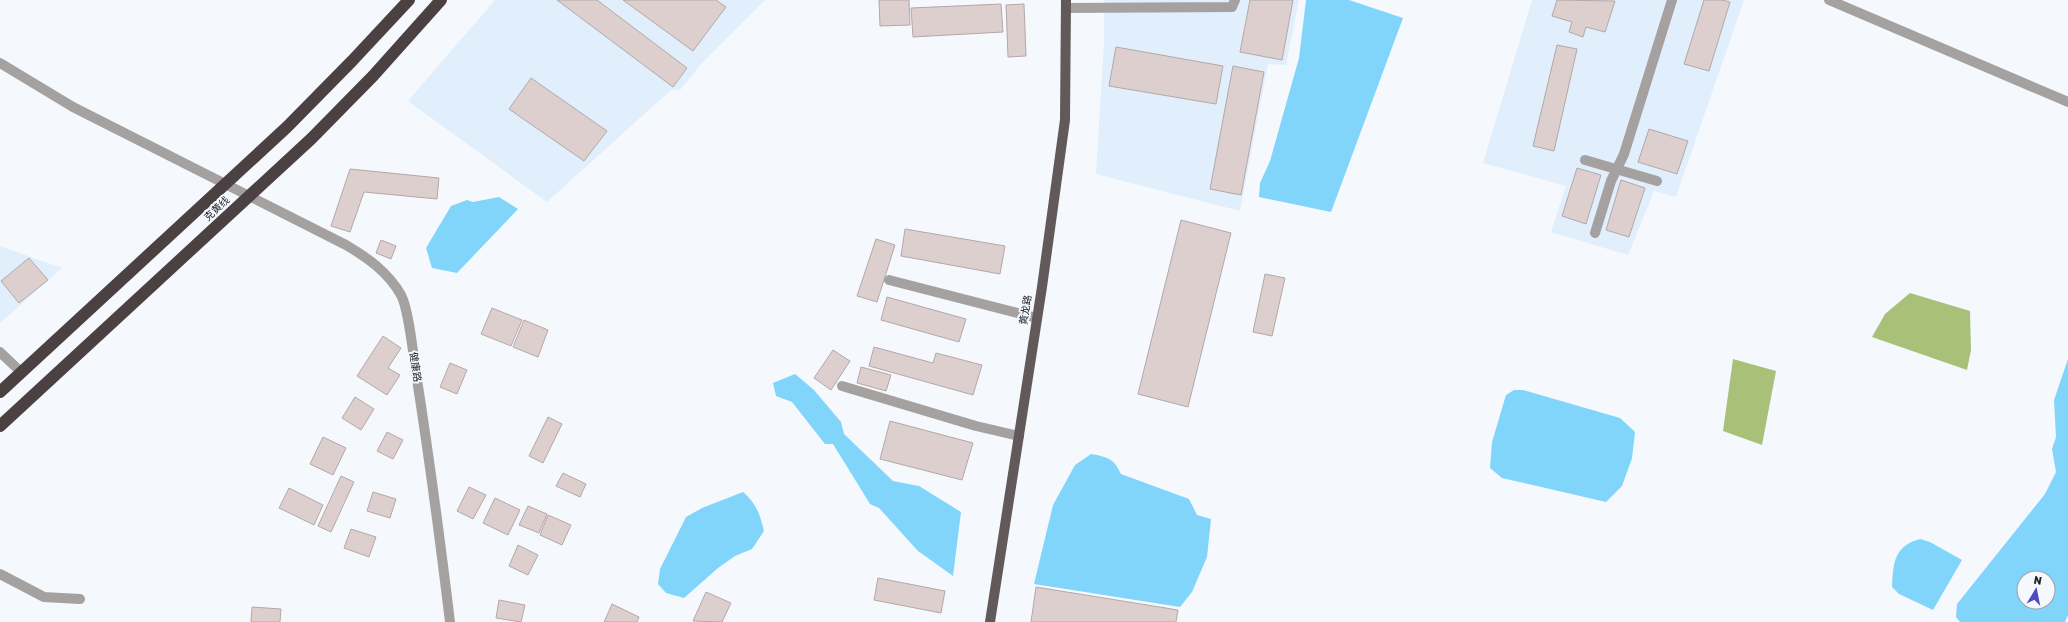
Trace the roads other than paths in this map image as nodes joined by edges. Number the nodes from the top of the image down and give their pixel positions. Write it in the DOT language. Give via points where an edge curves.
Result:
graph roads {
  1 [pos="409,0"];
  2 [pos="441,0"];
  3 [pos="1235,0"];
  4 [pos="1672,0"];
  5 [pos="1829,0"];
  6 [pos="1066,4"];
  7 [pos="0,62"];
  8 [pos="2068,102"];
  9 [pos="1585,160"];
  10 [pos="1617,169"];
  11 [pos="1657,181"];
  12 [pos="225,183"];
  13 [pos="249,195"];
  14 [pos="1595,233"];
  15 [pos="889,280"];
  16 [pos="1038,318"];
  17 [pos="0,352"];
  18 [pos="22,372"];
  19 [pos="842,386"];
  20 [pos="0,392"];
  21 [pos="0,426"];
  22 [pos="1019,436"];
  23 [pos="0,574"];
  24 [pos="80,599"];
  25 [pos="450,622"];
  26 [pos="990,622"];
  1 -- 12 [label="highway, 克黄线" via="287,127"];
  2 -- 13 [label="highway, 克黄线" via="373,76"];
  3 -- 6 [label="street" via="1232,7"];
  4 -- 10 [label="street" via="1624,154"];
  5 -- 8 [label="street"];
  6 -- 16 [label="main road, 黄龙路" via="1065,120"];
  7 -- 12 [label="street, 健康路" via="73,108"];
  9 -- 10 [label="street"];
  10 -- 11 [label="street"];
  10 -- 14 [label="street"];
  12 -- 13 [label="street, 健康路"];
  12 -- 18 [label="highway, 克黄线"];
  13 -- 21 [label="highway, 克黄线"];
  13 -- 25 [label="street, 健康路" via="370,259 392,280 402,297 434,486"];
  15 -- 16 [label="street"];
  16 -- 22 [label="main road, 黄龙路"];
  17 -- 18 [label="street"];
  18 -- 20 [label="highway, 克黄线"];
  19 -- 22 [label="street" via="976,426"];
  22 -- 26 [label="main road, 黄龙路"];
  23 -- 24 [label="street" via="44,597"];
}
